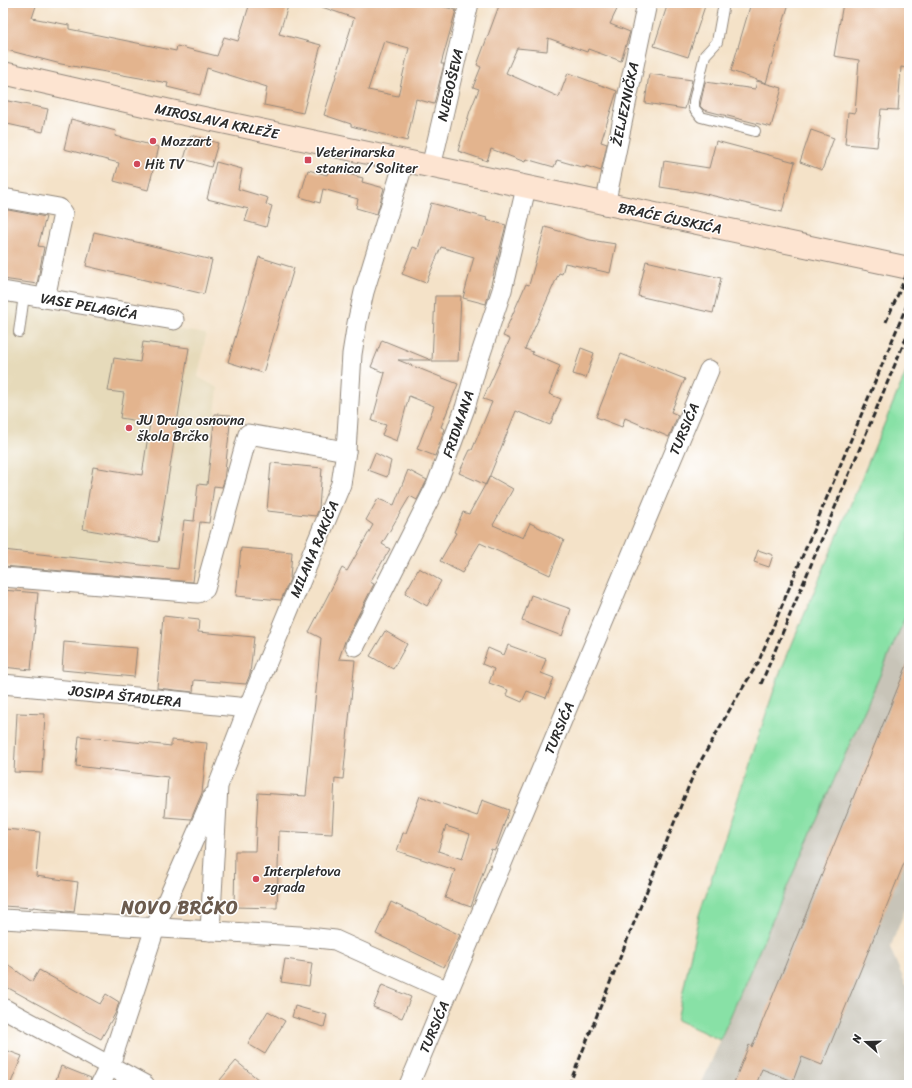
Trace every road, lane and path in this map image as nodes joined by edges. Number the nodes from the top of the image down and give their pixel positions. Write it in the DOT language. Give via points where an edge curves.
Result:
graph roads {
  1 [pos="469,3"];
  2 [pos="647,3"];
  3 [pos="724,3"];
  4 [pos="3,73"];
  5 [pos="755,131"];
  6 [pos="404,162"];
  7 [pos="431,167"];
  8 [pos="526,188"];
  9 [pos="3,198"];
  10 [pos="605,205"];
  11 [pos="909,268"];
  12 [pos="3,291"];
  13 [pos="24,295"];
  14 [pos="45,298"];
  15 [pos="174,320"];
  16 [pos="19,332"];
  17 [pos="709,370"];
  18 [pos="346,451"];
  19 [pos="3,577"];
  20 [pos="355,646"];
  21 [pos="3,684"];
  22 [pos="248,708"];
  23 [pos="218,786"];
  24 [pos="3,919"];
  25 [pos="155,928"];
  26 [pos="210,932"];
  27 [pos="448,992"];
  28 [pos="3,1008"];
  29 [pos="110,1065"];
  30 [pos="100,1085"];
  31 [pos="145,1085"];
  32 [pos="409,1085"];
  1 -- 7 [label="street, NJEGOŠEVA"];
  2 -- 10 [label="street, ŽELJEZNIČKA"];
  3 -- 5 [label="lane" via="717,42 705,55 694,108 701,117"];
  4 -- 6 [label="main road, MIROSLAVA KRLEŽE"];
  6 -- 7 [label="main road, MIROSLAVA KRLEŽE"];
  6 -- 18 [label="street, MILANA RAKIČA" via="357,323 352,354"];
  7 -- 8 [label="main road, BRAĆE ĆUSKIĆA"];
  8 -- 10 [label="main road, BRAĆE ĆUSKIĆA"];
  8 -- 20 [label="street, FRIDMANA" via="502,290 465,408 436,486"];
  9 -- 14 [label="street" via="59,208 63,214"];
  10 -- 11 [label="main road, BRAĆE ĆUSKIĆA"];
  12 -- 13 [label="street, VASE PELAGIĆA"];
  13 -- 14 [label="street, VASE PELAGIĆA"];
  13 -- 16 [label="lane"];
  14 -- 15 [label="street, VASE PELAGIĆA"];
  17 -- 27 [label="street, TURSIĆA"];
  18 -- 19 [label="street" via="248,434 205,588 198,593"];
  18 -- 22 [label="street, MILANA RAKIČA" via="341,484"];
  21 -- 22 [label="street, JOSIPA ŠTADLERA"];
  22 -- 23 [label="street, MILANA RAKIČA"];
  23 -- 25 [label="street"];
  23 -- 26 [label="street, MILANA RAKIČA"];
  24 -- 25 [label="street"];
  25 -- 26 [label="street"];
  25 -- 29 [label="street"];
  26 -- 27 [label="street" via="335,940"];
  27 -- 32 [label="street, TURSIĆA"];
  28 -- 29 [label="street"];
  29 -- 30 [label="street"];
  29 -- 31 [label="street"];
}
